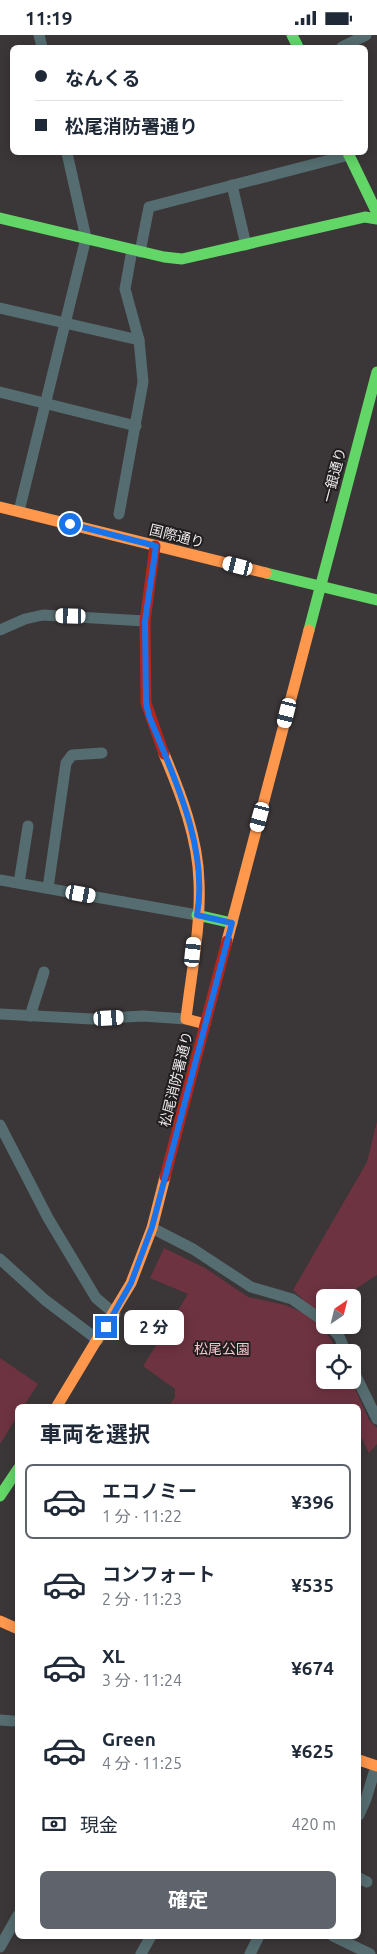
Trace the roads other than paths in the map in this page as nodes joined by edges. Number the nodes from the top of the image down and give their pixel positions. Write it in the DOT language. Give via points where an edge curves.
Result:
graph roads {
  1 [pos="366,35"];
  2 [pos="346,45"];
  3 [pos="67,155"];
  4 [pos="345,155"];
  5 [pos="349,155"];
  6 [pos="232,185"];
  7 [pos="377,213"];
  8 [pos="0,218"];
  9 [pos="377,219"];
  10 [pos="86,238"];
  11 [pos="246,245"];
  12 [pos="136,251"];
  13 [pos="0,308"];
  14 [pos="66,324"];
  15 [pos="139,340"];
  16 [pos="377,372"];
  17 [pos="0,392"];
  18 [pos="46,403"];
  19 [pos="136,426"];
  20 [pos="0,507"];
  21 [pos="19,511"];
  22 [pos="119,514"];
  23 [pos="156,546"];
  24 [pos="320,586"];
  25 [pos="377,600"];
  26 [pos="145,621"];
  27 [pos="0,630"];
  28 [pos="102,753"];
  29 [pos="28,826"];
  30 [pos="0,879"];
  31 [pos="19,883"];
  32 [pos="48,888"];
  33 [pos="197,915"];
  34 [pos="232,923"];
  35 [pos="44,972"];
  36 [pos="0,1015"];
  37 [pos="30,1016"];
  38 [pos="186,1019"];
  39 [pos="205,1025"];
  40 [pos="0,1125"];
  41 [pos="152,1227"];
  42 [pos="0,1259"];
  43 [pos="115,1314"];
  44 [pos="316,1316"];
  45 [pos="98,1340"];
  46 [pos="361,1386"];
  47 [pos="58,1404"];
  48 [pos="377,1419"];
  49 [pos="15,1474"];
  50 [pos="0,1496"];
  51 [pos="0,1621"];
  52 [pos="15,1628"];
  53 [pos="0,1720"];
  54 [pos="13,1721"];
  55 [pos="361,1761"];
  56 [pos="376,1766"];
  57 [pos="361,1810"];
  58 [pos="15,1920"];
  59 [pos="150,1939"];
  60 [pos="258,1939"];
  61 [pos="339,1939"];
  62 [pos="0,1947"];
  63 [pos="142,1954"];
  64 [pos="250,1954"];
  65 [pos="370,1954"];
  1 -- 2 [label="street"];
  3 -- 10 [label="street"];
  4 -- 6 [label="street"];
  5 -- 7 [label="street"];
  6 -- 11 [label="street"];
  6 -- 12 [label="street" via="150,207"];
  8 -- 10 [label="street"];
  9 -- 11 [label="street" via="364,217"];
  10 -- 12 [label="street"];
  10 -- 14 [label="street"];
  11 -- 12 [label="street" via="182,259"];
  12 -- 15 [label="street" via="125,289"];
  13 -- 14 [label="street"];
  14 -- 15 [label="street"];
  14 -- 18 [label="street"];
  15 -- 19 [label="street" via="143,382"];
  16 -- 24 [label="street, 一銀通り"];
  17 -- 18 [label="street"];
  18 -- 19 [label="street"];
  18 -- 21 [label="street"];
  19 -- 22 [label="street"];
  20 -- 21 [label="street, 国際通り"];
  21 -- 23 [label="street, 国際通り"];
  23 -- 24 [label="street, 国際通り"];
  23 -- 26 [label="street, 松尾消防署通り"];
  24 -- 25 [label="street, 国際通り"];
  24 -- 34 [label="street, 一銀通り"];
  26 -- 27 [label="street" via="43,615"];
  26 -- 33 [label="street, 松尾消防署通り" via="146,703 192,834 198,881"];
  28 -- 32 [label="street" via="72,755 66,763"];
  29 -- 31 [label="street"];
  30 -- 31 [label="street"];
  31 -- 32 [label="street"];
  32 -- 33 [label="street"];
  33 -- 34 [label="street"];
  33 -- 38 [label="street, 松尾消防署通り"];
  34 -- 39 [label="street, 一銀通り"];
  35 -- 37 [label="street"];
  36 -- 37 [label="street"];
  37 -- 38 [label="street"];
  38 -- 39 [label="street, 松尾消防署通り"];
  39 -- 41 [label="street, 松尾消防署通り"];
  40 -- 43 [label="street" via="48,1218 96,1298"];
  41 -- 43 [label="street, 松尾消防署通り" via="143,1257"];
  41 -- 44 [label="street" via="251,1287 292,1299"];
  42 -- 45 [label="street" via="45,1300"];
  43 -- 45 [label="street, 松尾消防署通り"];
  45 -- 47 [label="street, 松尾消防署通り"];
  46 -- 48 [label="street"];
  49 -- 50 [label="street"];
  51 -- 52 [label="street"];
  53 -- 54 [label="street"];
  55 -- 56 [label="street"];
  56 -- 57 [label="street"];
  58 -- 62 [label="street"];
  59 -- 63 [label="street"];
  60 -- 64 [label="street"];
  61 -- 65 [label="street"];
}
